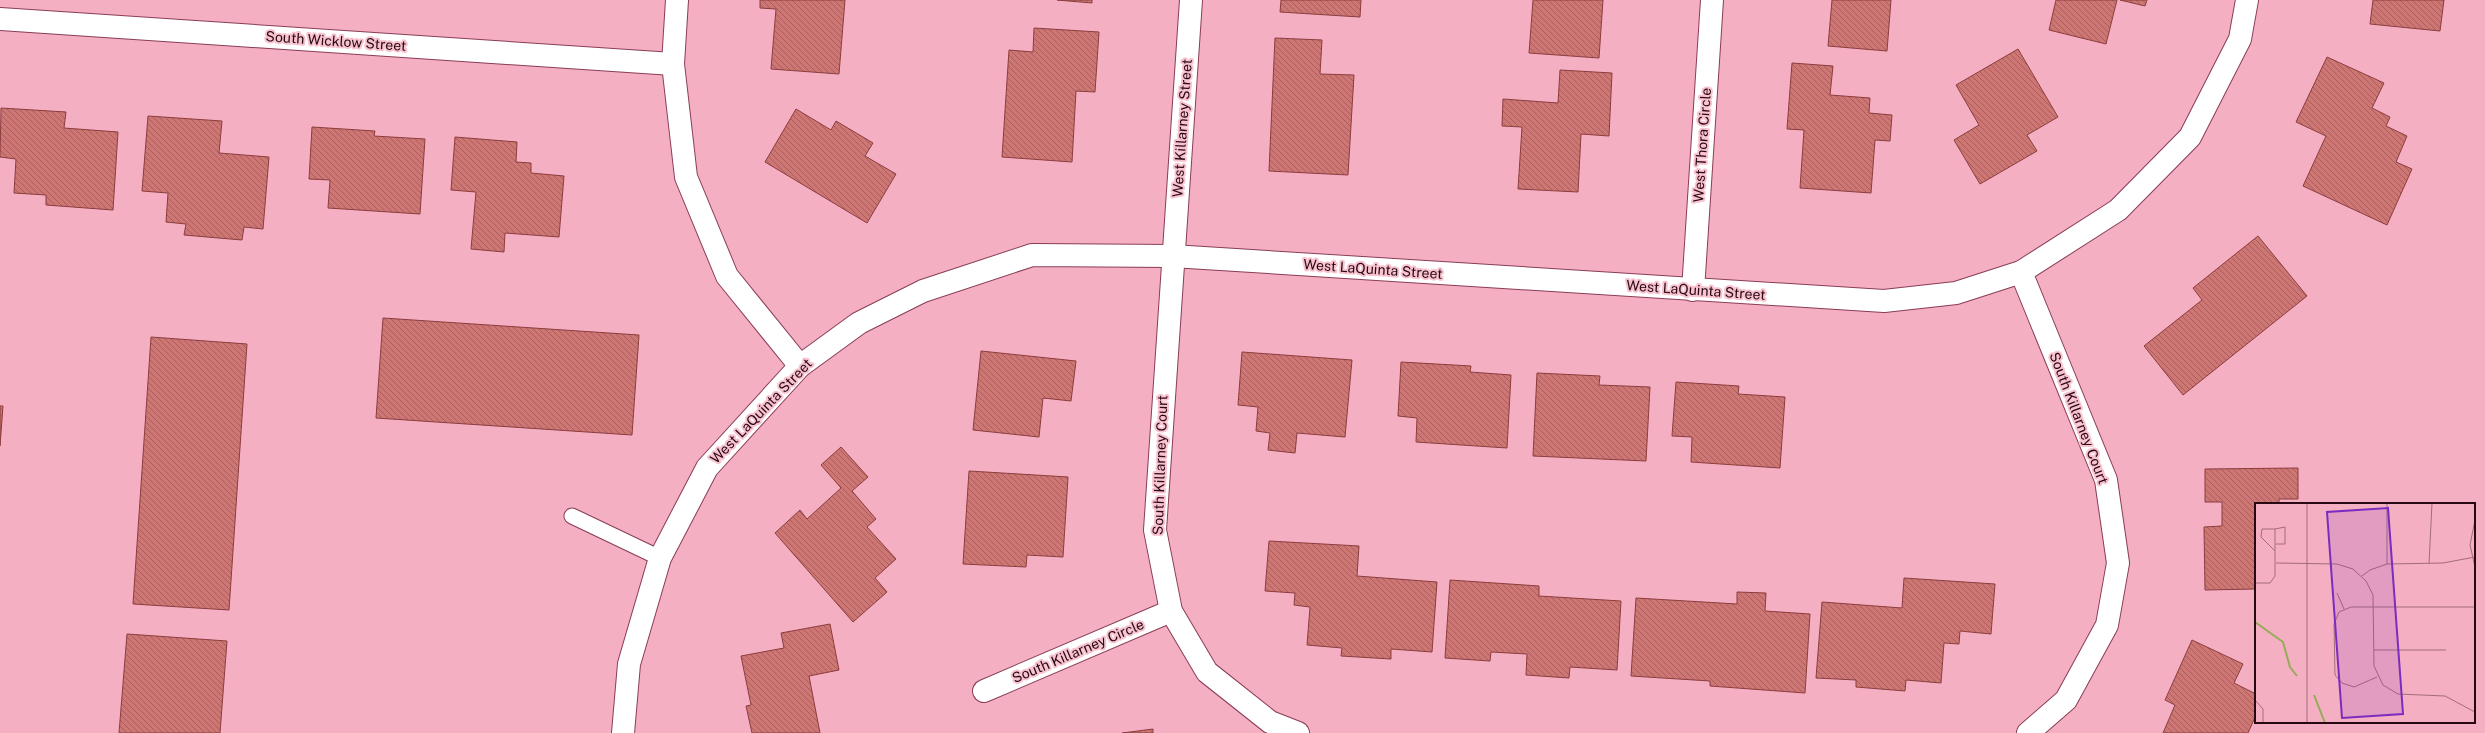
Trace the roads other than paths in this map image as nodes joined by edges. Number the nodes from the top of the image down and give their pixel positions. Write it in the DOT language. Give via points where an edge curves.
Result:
graph roads {
  1 [pos="677,0"];
  2 [pos="1191,0"];
  3 [pos="1712,0"];
  4 [pos="2247,0"];
  5 [pos="0,18"];
  6 [pos="672,64"];
  7 [pos="1172,256"];
  8 [pos="2021,272"];
  9 [pos="1693,290"];
  10 [pos="800,366"];
  11 [pos="572,516"];
  12 [pos="660,558"];
  13 [pos="1171,612"];
  14 [pos="984,691"];
  15 [pos="623,733"];
  16 [pos="1298,733"];
  17 [pos="2028,733"];
  1 -- 6 [label="street"];
  2 -- 7 [label="street, West Killarney Street"];
  3 -- 9 [label="street, West Thora Circle"];
  4 -- 8 [label="street, West LaQuinta Street" via="2240,39 2190,137 2118,210"];
  5 -- 6 [label="street, South Wicklow Street"];
  6 -- 10 [label="street" via="686,177 727,276"];
  7 -- 9 [label="street, West LaQuinta Street"];
  7 -- 10 [label="street, West LaQuinta Street" via="1032,255 923,291 859,322"];
  7 -- 13 [label="street, South Killarney Court" via="1155,530"];
  8 -- 9 [label="street, West LaQuinta Street" via="1956,293 1884,301"];
  8 -- 17 [label="street, South Killarney Court" via="2106,480 2118,563 2107,625 2066,700"];
  10 -- 12 [label="street, West LaQuinta Street" via="707,468"];
  11 -- 12 [label="lane"];
  12 -- 15 [label="street, West LaQuinta Street" via="629,664"];
  13 -- 14 [label="street, South Killarney Circle"];
  13 -- 16 [label="street, South Killarney Court" via="1207,672 1270,722"];
}
